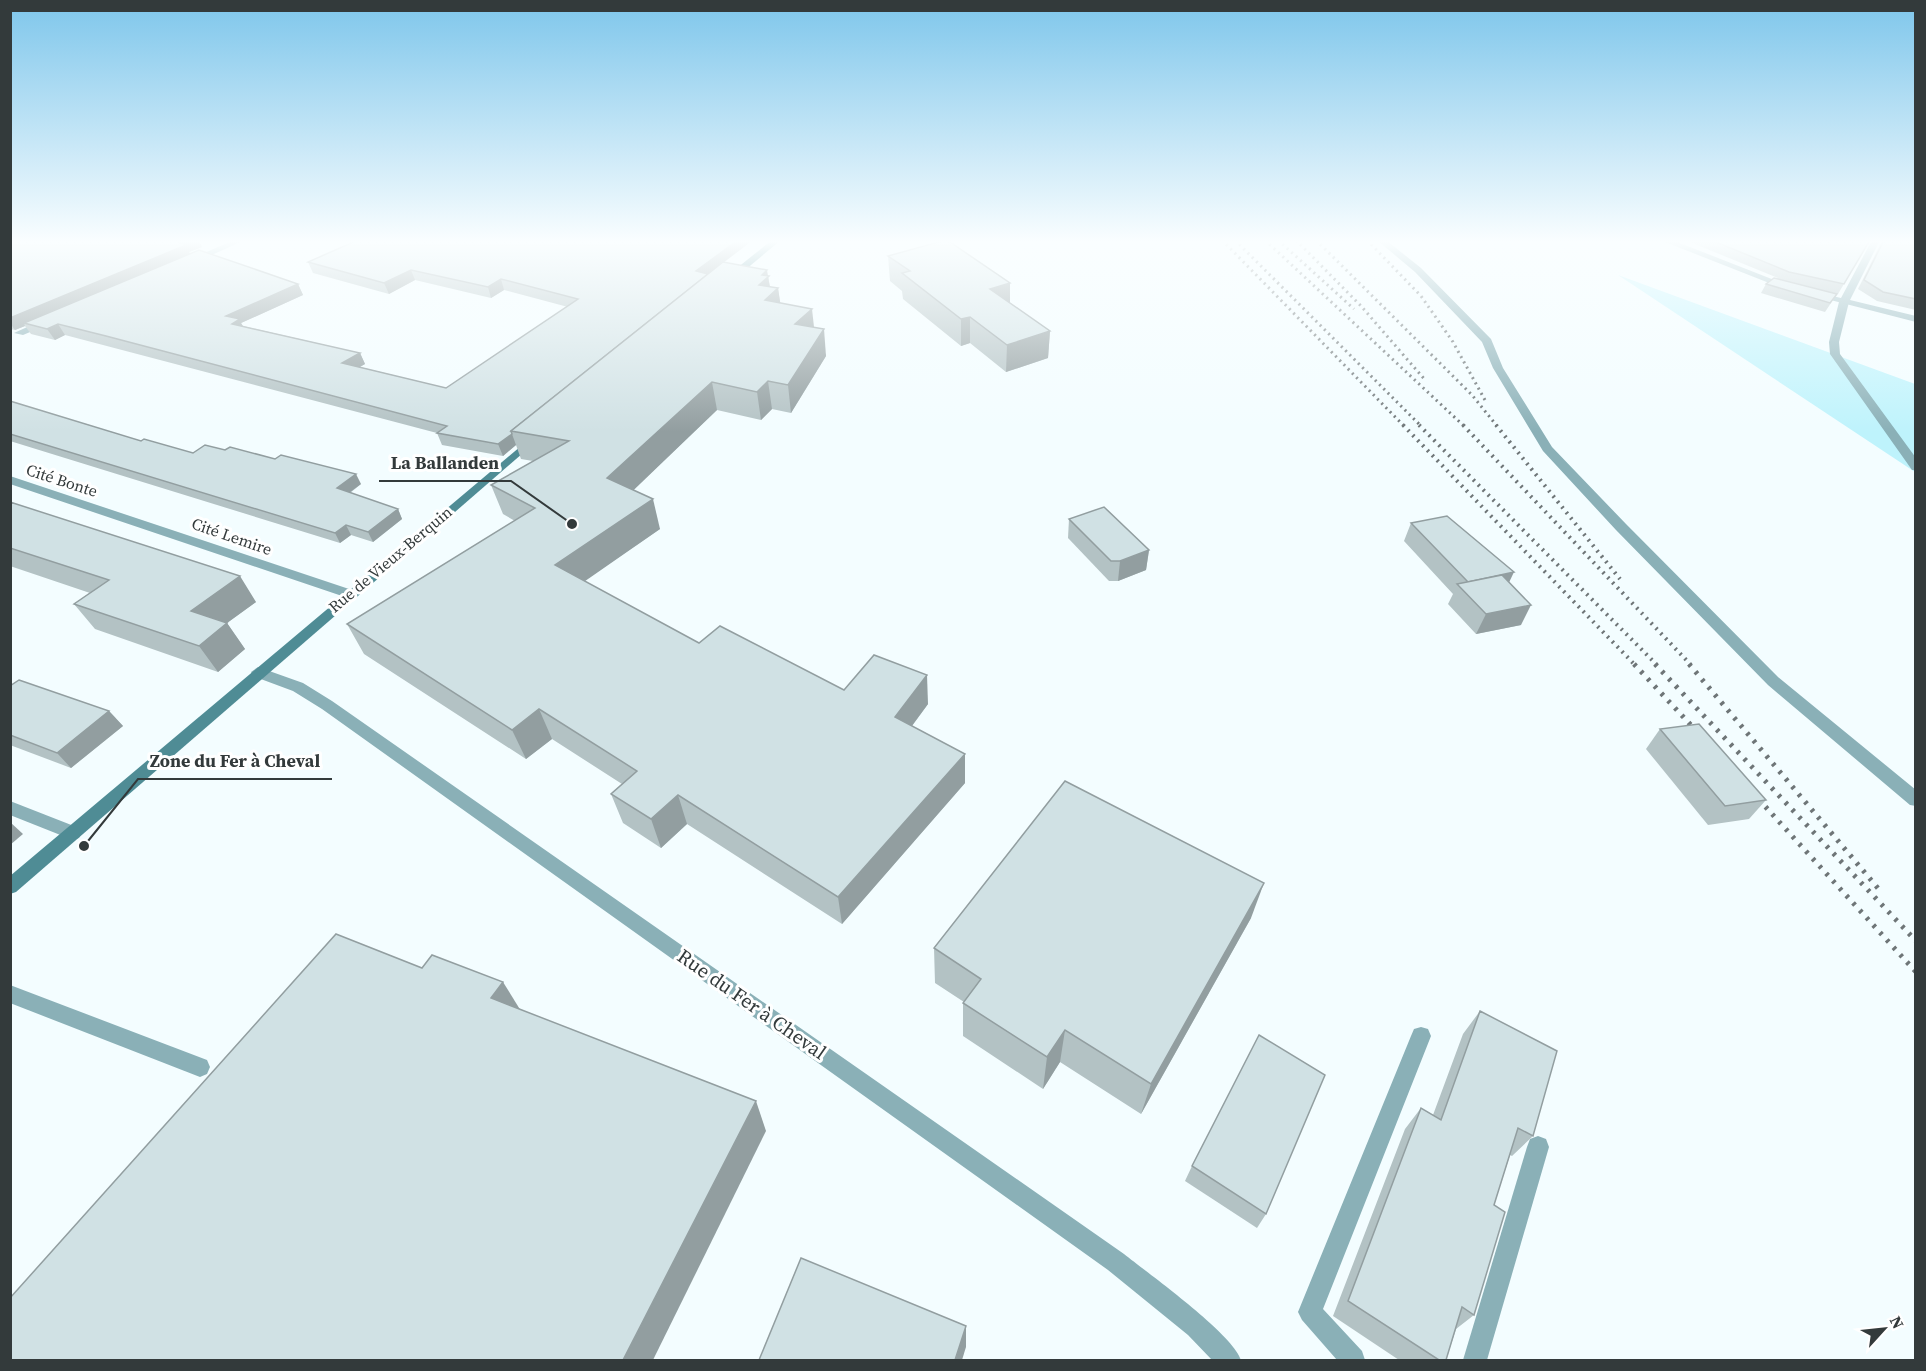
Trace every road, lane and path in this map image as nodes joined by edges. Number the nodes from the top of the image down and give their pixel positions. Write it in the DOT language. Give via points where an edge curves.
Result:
graph roads {
  1 [pos="1451,304"];
  2 [pos="1844,304"];
  3 [pos="1852,304"];
  4 [pos="1916,319"];
  5 [pos="50,320"];
  6 [pos="19,333"];
  7 [pos="540,432"];
  8 [pos="1916,466"];
  9 [pos="10,480"];
  10 [pos="103,510"];
  11 [pos="350,594"];
  12 [pos="258,672"];
  13 [pos="1916,800"];
  14 [pos="10,808"];
  15 [pos="73,832"];
  16 [pos="10,887"];
  17 [pos="10,994"];
  18 [pos="1421,1036"];
  19 [pos="200,1067"];
  20 [pos="1538,1146"];
  21 [pos="1229,1360"];
  22 [pos="1353,1360"];
  23 [pos="1475,1360"];
  1 -- 13 [label="street" via="1487,341 1498,368 1547,449 1773,681"];
  2 -- 8 [label="street" via="1835,354"];
  3 -- 4 [label="street"];
  5 -- 6 [label="street"];
  7 -- 11 [label="street, Rue de Vieux-Berquin"];
  9 -- 10 [label="street, Cité Bonte"];
  10 -- 11 [label="street, Cité Lemire"];
  11 -- 12 [label="street, Rue de Vieux-Berquin"];
  12 -- 15 [label="street, Rue de Vieux-Berquin"];
  12 -- 21 [label="street, Rue du Fer à Cheval" via="298,687 327,705 1097,1249 1163,1299"];
  14 -- 15 [label="street"];
  15 -- 16 [label="street, Rue de Vieux-Berquin"];
  17 -- 19 [label="street"];
  18 -- 22 [label="street" via="1310,1312"];
  20 -- 23 [label="street"];
}
